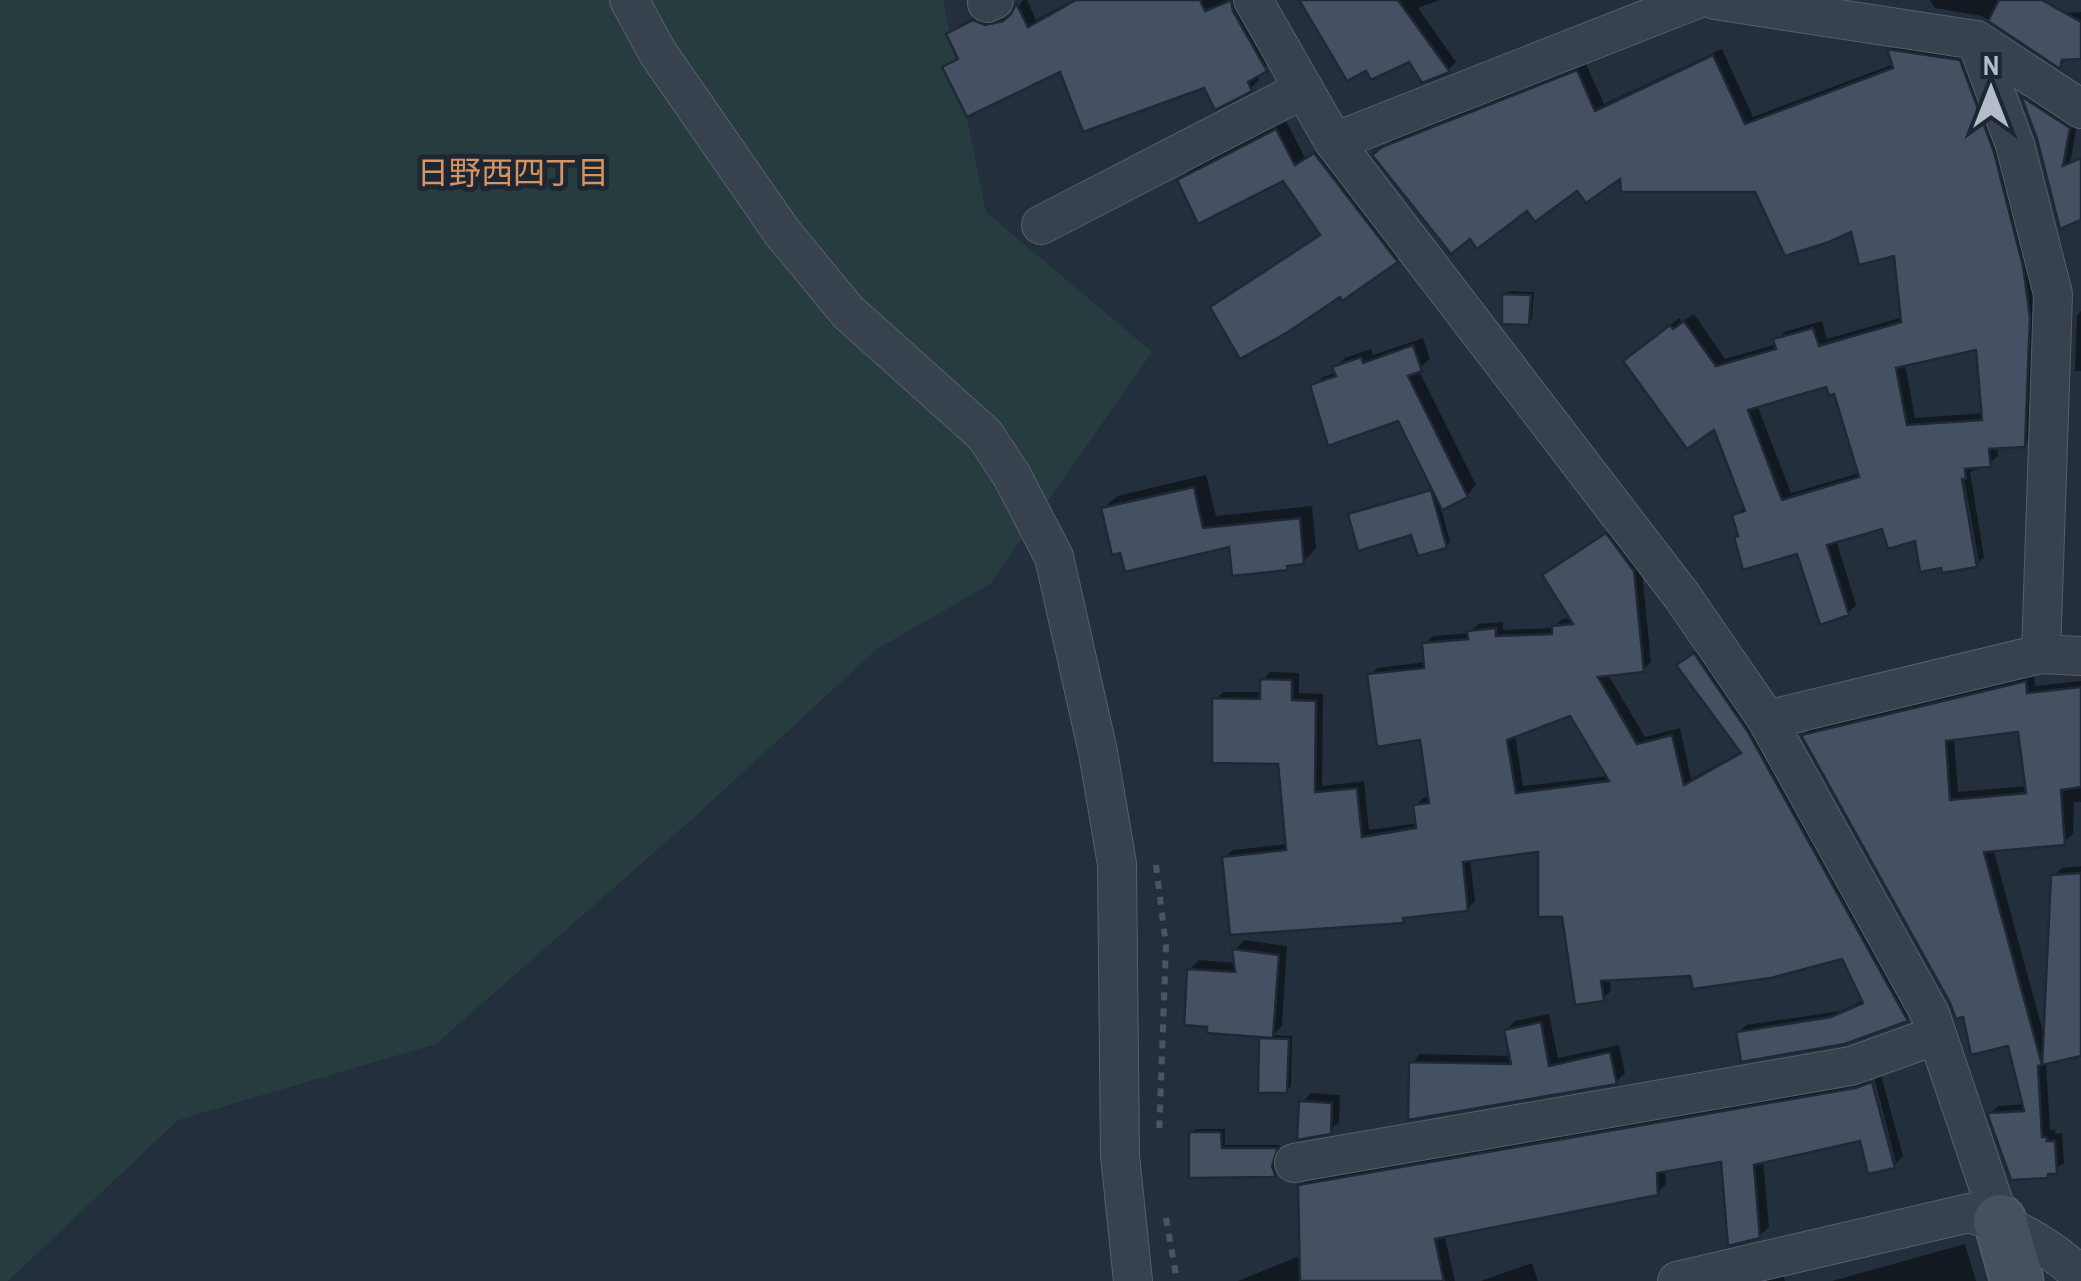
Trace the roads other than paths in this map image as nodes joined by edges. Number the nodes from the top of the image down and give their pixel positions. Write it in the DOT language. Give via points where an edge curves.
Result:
graph roads {
  1 [pos="629,0"];
  2 [pos="1253,0"];
  3 [pos="1695,0"];
  4 [pos="1714,0"];
  5 [pos="1976,40"];
  6 [pos="1304,89"];
  7 [pos="2081,109"];
  8 [pos="1334,142"];
  9 [pos="1041,225"];
  10 [pos="2041,654"];
  11 [pos="2081,656"];
  12 [pos="1767,720"];
  13 [pos="1938,1035"];
  14 [pos="1294,1164"];
  15 [pos="2000,1221"];
  16 [pos="2081,1275"];
  17 [pos="1134,1281"];
  18 [pos="1677,1281"];
  19 [pos="2017,1281"];
  1 -- 17 [label="street" via="658,54 793,245 848,312 985,435 1054,557 1116,864 1120,1156"];
  2 -- 6 [label="street"];
  3 -- 8 [label="street"];
  4 -- 5 [label="street"];
  5 -- 7 [label="street"];
  5 -- 10 [label="street" via="2015,145 2053,294"];
  6 -- 8 [label="street"];
  6 -- 9 [label="street"];
  8 -- 12 [label="street" via="1682,596"];
  10 -- 11 [label="street"];
  10 -- 12 [label="street"];
  12 -- 13 [label="street"];
  13 -- 14 [label="street" via="1851,1066"];
  13 -- 15 [label="street"];
  15 -- 16 [label="street"];
  15 -- 18 [label="street" via="1969,1213"];
  15 -- 19 [label="street"];
}
